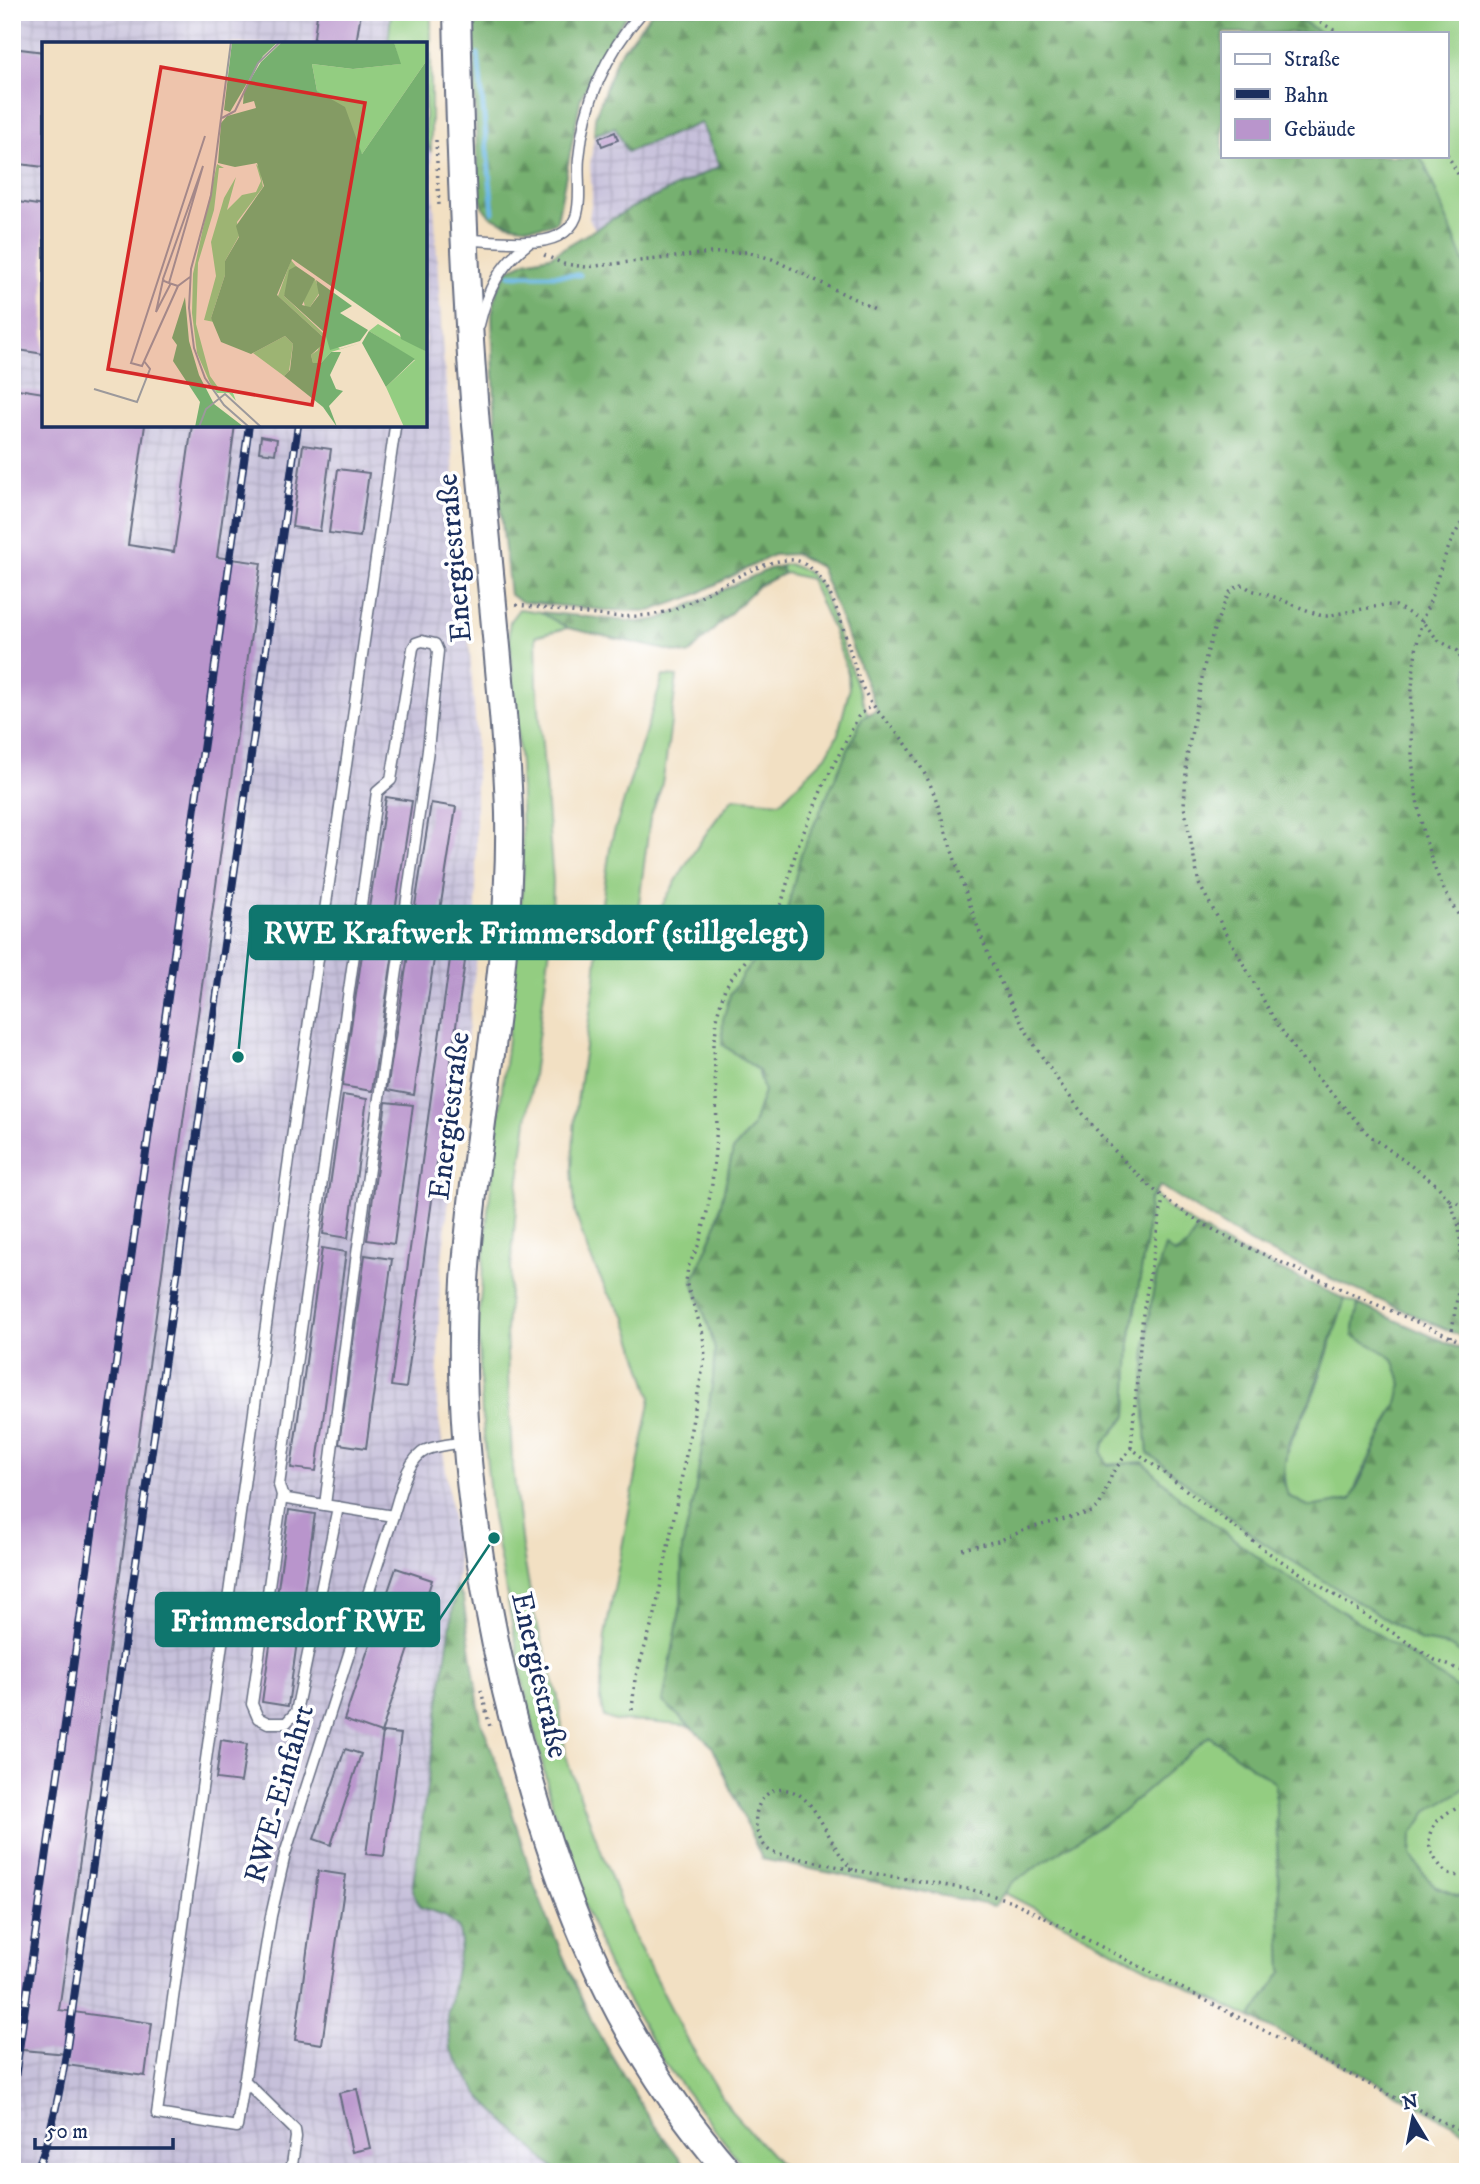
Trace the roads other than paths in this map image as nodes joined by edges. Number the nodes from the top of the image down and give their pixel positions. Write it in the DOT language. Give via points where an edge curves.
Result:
graph roads {
  1 [pos="457,12"];
  2 [pos="642,12"];
  3 [pos="464,240"];
  4 [pos="530,241"];
  5 [pos="471,359"];
  6 [pos="395,427"];
  7 [pos="467,1441"];
  8 [pos="282,1495"];
  9 [pos="325,1505"];
  10 [pos="338,1507"];
  11 [pos="393,1516"];
  12 [pos="244,2080"];
  13 [pos="290,2172"];
  14 [pos="729,2172"];
  1 -- 3 [label="main road, Energiestraße"];
  2 -- 4 [label="lane" via="617,42 594,90 580,150 575,218 555,237"];
  3 -- 4 [label="lane"];
  3 -- 5 [label="main road, Energiestraße"];
  4 -- 5 [label="lane" via="507,262 492,285"];
  5 -- 7 [label="main road, Energiestraße" via="507,766 509,856 502,970 465,1274 462,1349"];
  6 -- 12 [label="lane, RWE-Einfahrt" via="157,2115 237,2127"];
  7 -- 11 [label="lane, RWE-Einfahrt" via="435,1447 417,1457"];
  7 -- 14 [label="main road, Energiestraße" via="481,1566 497,1648 532,1794 564,1891 628,2029"];
  8 -- 9 [label="lane"];
  8 -- 9 [label="lane" via="279,1485 377,792 392,778 414,647 420,642 433,643 438,651 428,750"];
  8 -- 10 [label="lane" via="253,1704 258,1718 268,1723 286,1723 297,1708"];
  9 -- 10 [label="lane"];
  10 -- 11 [label="lane"];
  11 -- 12 [label="lane, RWE-Einfahrt" via="285,1854"];
  12 -- 13 [label="lane" via="294,2127"];
}
